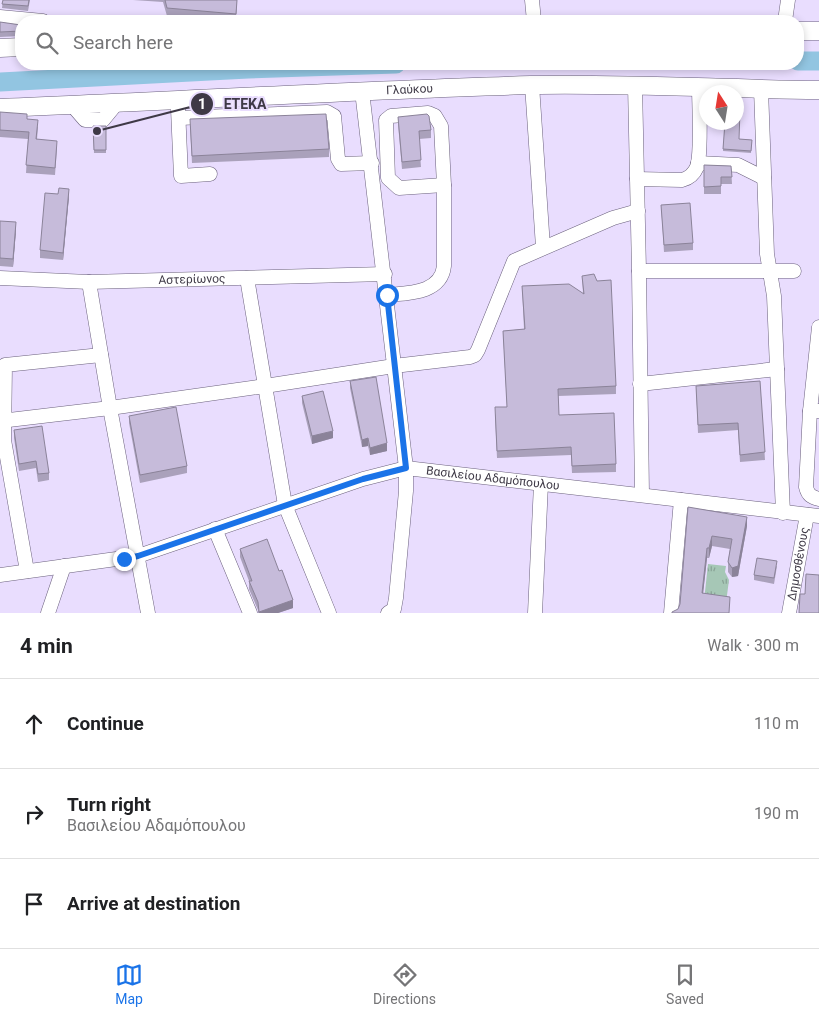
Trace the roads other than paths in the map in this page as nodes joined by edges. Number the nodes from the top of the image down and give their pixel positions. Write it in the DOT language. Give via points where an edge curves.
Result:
graph roads {
  1 [pos="532,0"];
  2 [pos="788,0"];
  3 [pos="533,15"];
  4 [pos="786,15"];
  5 [pos="0,17"];
  6 [pos="15,18"];
  7 [pos="804,31"];
  8 [pos="819,31"];
  9 [pos="15,47"];
  10 [pos="0,48"];
  11 [pos="635,85"];
  12 [pos="532,86"];
  13 [pos="699,87"];
  14 [pos="762,89"];
  15 [pos="819,90"];
  16 [pos="362,91"];
  17 [pos="744,91"];
  18 [pos="178,100"];
  19 [pos="0,108"];
  20 [pos="179,118"];
  21 [pos="385,124"];
  22 [pos="699,125"];
  23 [pos="366,126"];
  24 [pos="372,163"];
  25 [pos="698,163"];
  26 [pos="210,174"];
  27 [pos="764,178"];
  28 [pos="638,179"];
  29 [pos="444,185"];
  30 [pos="638,211"];
  31 [pos="543,247"];
  32 [pos="769,271"];
  33 [pos="794,271"];
  34 [pos="640,272"];
  35 [pos="385,274"];
  36 [pos="0,278"];
  37 [pos="247,278"];
  38 [pos="89,282"];
  39 [pos="387,295"];
  40 [pos="819,327"];
  41 [pos="101,356"];
  42 [pos="2,365"];
  43 [pos="394,366"];
  44 [pos="776,369"];
  45 [pos="640,384"];
  46 [pos="265,386"];
  47 [pos="110,408"];
  48 [pos="815,411"];
  49 [pos="2,421"];
  50 [pos="406,468"];
  51 [pos="541,484"];
  52 [pos="642,496"];
  53 [pos="819,499"];
  54 [pos="681,500"];
  55 [pos="285,505"];
  56 [pos="783,513"];
  57 [pos="813,516"];
  58 [pos="215,529"];
  59 [pos="138,556"];
  60 [pos="64,566"];
  61 [pos="27,571"];
  62 [pos="0,575"];
  63 [pos="48,613"];
  64 [pos="148,613"];
  65 [pos="250,613"];
  66 [pos="329,613"];
  67 [pos="388,613"];
  68 [pos="535,613"];
  69 [pos="671,613"];
  70 [pos="789,613"];
  1 -- 3 [label="street"];
  2 -- 4 [label="street"];
  5 -- 6 [label="street"];
  7 -- 8 [label="main road"];
  9 -- 10 [label="main road"];
  11 -- 12 [label="main road, Γλαύκου"];
  11 -- 13 [label="main road, Γλαύκου"];
  11 -- 28 [label="street"];
  12 -- 16 [label="main road, Γλαύκου"];
  12 -- 31 [label="street"];
  14 -- 15 [label="main road, Γλαύκου"];
  14 -- 17 [label="main road, Γλαύκου"];
  14 -- 27 [label="street"];
  16 -- 18 [label="main road, Γλαύκου"];
  16 -- 23 [label="street"];
  18 -- 19 [label="main road, Γλαύκου"];
  18 -- 20 [label="street"];
  20 -- 24 [label="street" via="327,112 334,116 341,164"];
  20 -- 26 [label="street" via="181,176"];
  21 -- 23 [label="street"];
  21 -- 29 [label="street" via="388,178 392,184 399,188"];
  21 -- 29 [label="street" via="391,116 428,113 435,116 441,126"];
  22 -- 25 [label="street"];
  23 -- 24 [label="street"];
  24 -- 35 [label="street"];
  25 -- 27 [label="street" via="738,165"];
  25 -- 28 [label="street" via="688,178"];
  27 -- 32 [label="street"];
  28 -- 30 [label="street"];
  29 -- 39 [label="street" via="444,266 441,275 424,290"];
  30 -- 31 [label="street"];
  30 -- 34 [label="street"];
  31 -- 43 [label="street" via="513,262 474,354 468,358"];
  32 -- 33 [label="street"];
  32 -- 34 [label="street"];
  32 -- 44 [label="street" via="774,296"];
  34 -- 45 [label="street"];
  35 -- 37 [label="street, Αστερίωνος"];
  35 -- 39 [label="street"];
  36 -- 38 [label="street, Αστερίωνος"];
  37 -- 38 [label="street, Αστερίωνος"];
  37 -- 46 [label="street"];
  38 -- 41 [label="street"];
  39 -- 43 [label="street"];
  40 -- 48 [label="street"];
  41 -- 42 [label="street"];
  41 -- 47 [label="street"];
  42 -- 49 [label="street"];
  43 -- 46 [label="street"];
  43 -- 50 [label="street"];
  44 -- 45 [label="street"];
  44 -- 56 [label="street"];
  45 -- 52 [label="street"];
  46 -- 47 [label="street"];
  46 -- 55 [label="street"];
  47 -- 49 [label="street"];
  47 -- 59 [label="street"];
  48 -- 53 [label="street" via="806,487 811,496"];
  49 -- 61 [label="street"];
  50 -- 51 [label="street, Βασιλείου Αδαμόπουλου"];
  50 -- 55 [label="street, Βασιλείου Αδαμόπουλου"];
  50 -- 67 [label="street" via="396,598 394,609"];
  51 -- 52 [label="street, Βασιλείου Αδαμόπουλου"];
  51 -- 68 [label="street"];
  52 -- 54 [label="street, Βασιλείου Αδαμόπουλου"];
  54 -- 56 [label="street, Βασιλείου Αδαμόπουλου"];
  54 -- 69 [label="street"];
  55 -- 58 [label="street, Βασιλείου Αδαμόπουλου"];
  55 -- 66 [label="street"];
  56 -- 57 [label="street, Βασιλείου Αδαμόπουλου"];
  57 -- 70 [label="street, Δημοσθένους"];
  58 -- 59 [label="street, Βασιλείου Αδαμόπουλου"];
  58 -- 65 [label="street"];
  59 -- 60 [label="street, Βασιλείου Αδαμόπουλου"];
  59 -- 64 [label="street"];
  60 -- 61 [label="street, Βασιλείου Αδαμόπουλου"];
  60 -- 63 [label="street"];
  61 -- 62 [label="street, Βασιλείου Αδαμόπουλου"];
}
